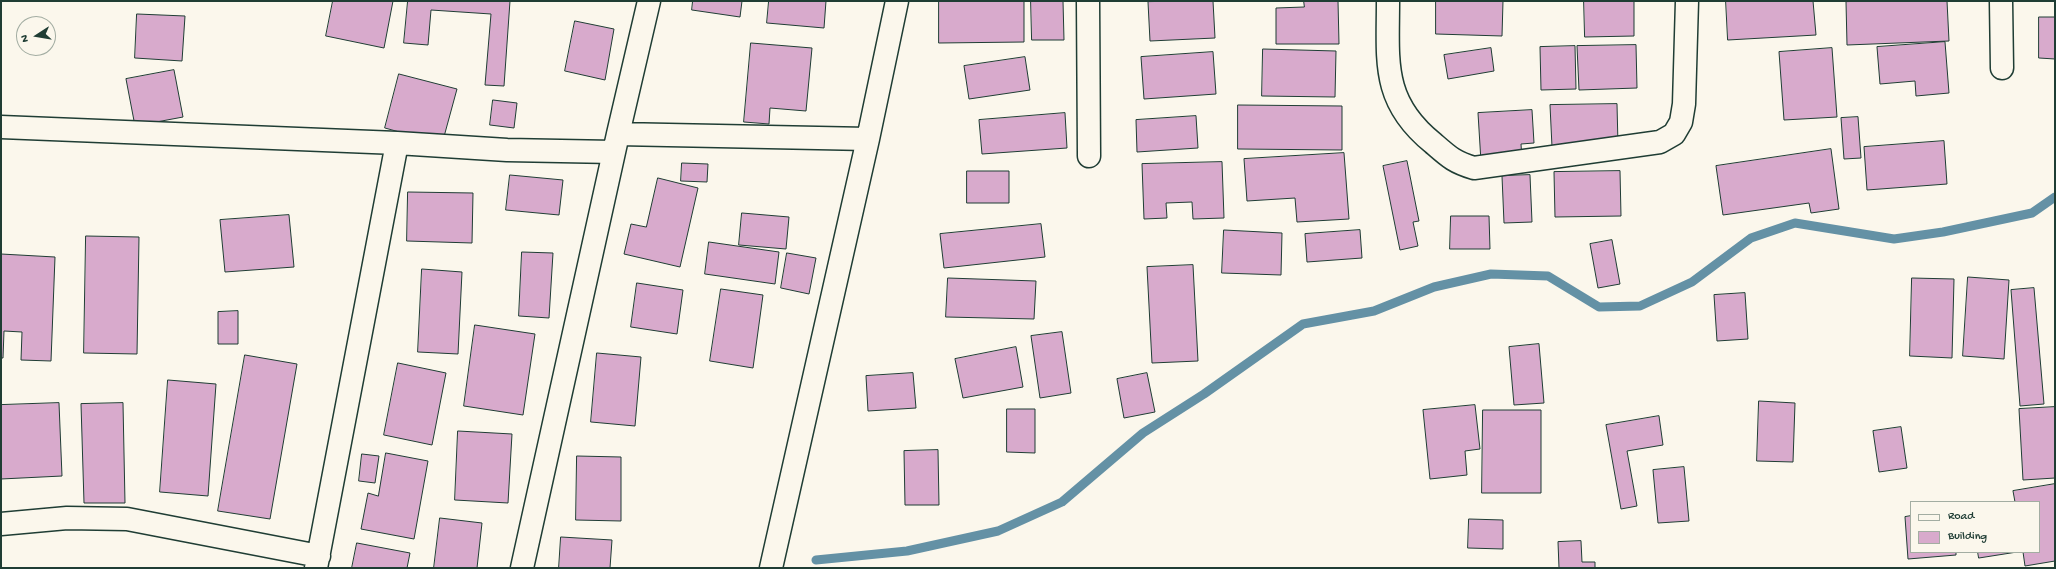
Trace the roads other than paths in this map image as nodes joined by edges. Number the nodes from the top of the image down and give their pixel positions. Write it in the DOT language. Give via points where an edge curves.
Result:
graph roads {
  1 [pos="649,1"];
  2 [pos="897,1"];
  3 [pos="1088,1"];
  4 [pos="1388,1"];
  5 [pos="1687,1"];
  6 [pos="2001,1"];
  7 [pos="2002,68"];
  8 [pos="1,127"];
  9 [pos="868,139"];
  10 [pos="397,143"];
  11 [pos="616,143"];
  12 [pos="1089,156"];
  13 [pos="1,524"];
  14 [pos="317,562"];
  15 [pos="522,568"];
  16 [pos="771,568"];
  1 -- 11 [label="street"];
  2 -- 9 [label="street"];
  3 -- 12 [label="street"];
  4 -- 5 [label="street" via="1388,62 1392,87 1403,113 1418,131 1456,162 1474,168 1660,142 1674,134 1681,122 1684,104"];
  6 -- 7 [label="street"];
  8 -- 10 [label="street"];
  9 -- 11 [label="street"];
  9 -- 16 [label="street"];
  10 -- 11 [label="street" via="507,150"];
  10 -- 14 [label="street"];
  11 -- 15 [label="street"];
  13 -- 14 [label="street" via="67,518 127,519"];
}
